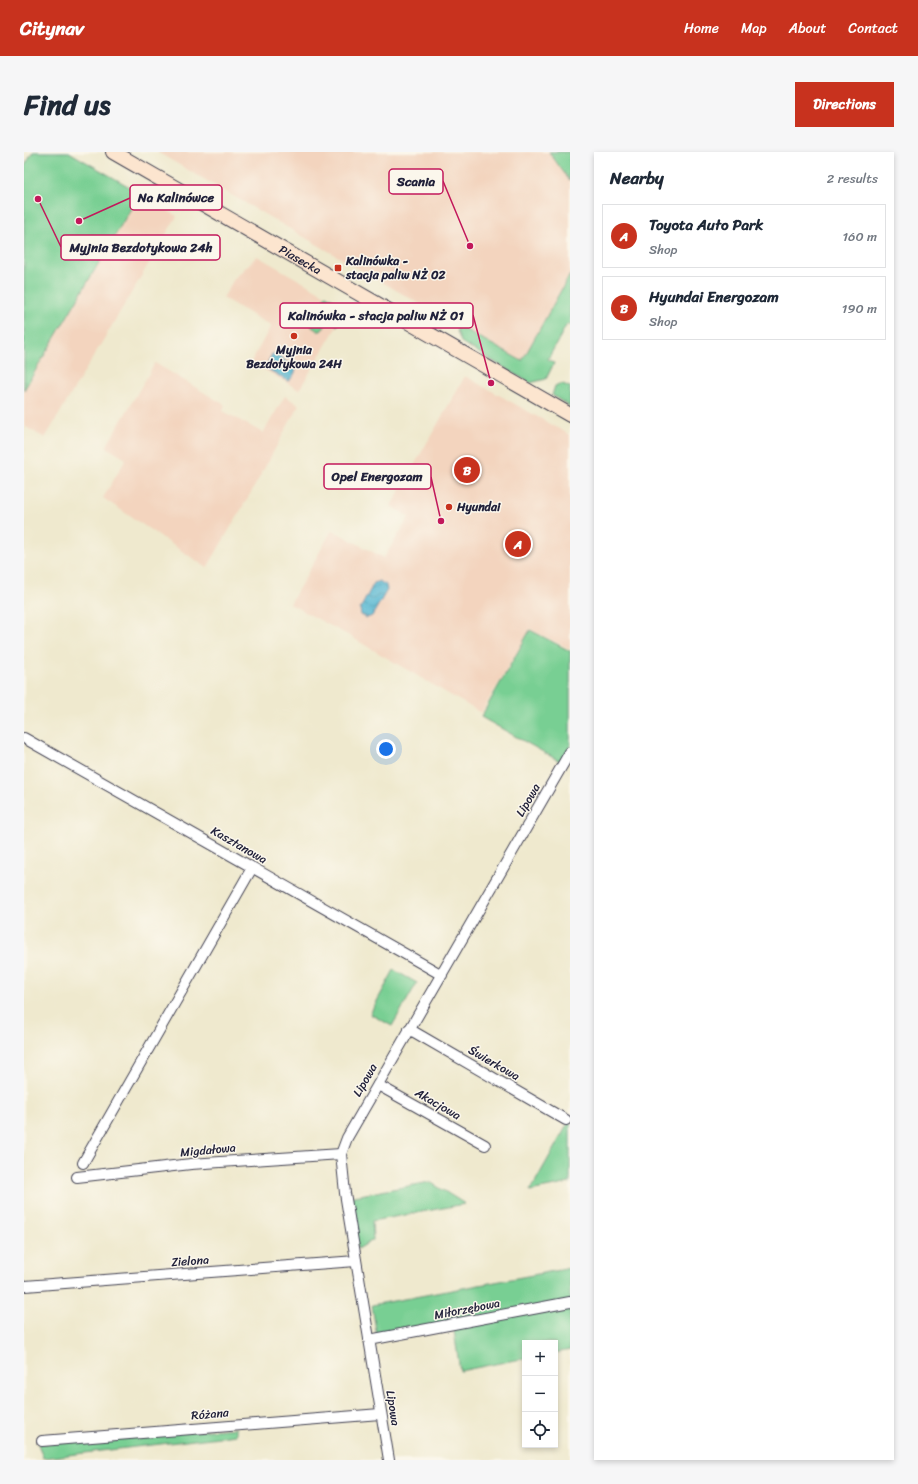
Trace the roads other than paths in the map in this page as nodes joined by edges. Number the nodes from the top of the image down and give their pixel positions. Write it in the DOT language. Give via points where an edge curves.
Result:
graph roads {
  1 [pos="113,152"];
  2 [pos="570,415"];
  3 [pos="24,738"];
  4 [pos="570,752"];
  5 [pos="252,868"];
  6 [pos="442,975"];
  7 [pos="409,1029"];
  8 [pos="378,1085"];
  9 [pos="566,1120"];
  10 [pos="485,1145"];
  11 [pos="342,1154"];
  12 [pos="83,1163"];
  13 [pos="77,1177"];
  14 [pos="356,1261"];
  15 [pos="25,1286"];
  16 [pos="570,1302"];
  17 [pos="369,1340"];
  18 [pos="380,1414"];
  19 [pos="42,1441"];
  20 [pos="389,1460"];
  1 -- 2 [label="street, Piasecka"];
  3 -- 5 [label="street, Kasztanowa"];
  4 -- 6 [label="street, Lipowa"];
  5 -- 6 [label="street, Kasztanowa"];
  5 -- 12 [label="street"];
  6 -- 7 [label="street, Lipowa"];
  7 -- 8 [label="street, Lipowa"];
  7 -- 9 [label="street, Świerkowa"];
  8 -- 10 [label="street, Akacjowa"];
  8 -- 11 [label="street, Lipowa" via="347,1138"];
  11 -- 13 [label="street, Migdałowa" via="191,1164"];
  11 -- 14 [label="street, Lipowa" via="344,1192"];
  14 -- 15 [label="street, Zielona"];
  14 -- 17 [label="street, Lipowa"];
  16 -- 17 [label="street, Miłorzębowa"];
  17 -- 18 [label="street, Lipowa"];
  18 -- 19 [label="street, Różana"];
  18 -- 20 [label="street, Lipowa"];
}
